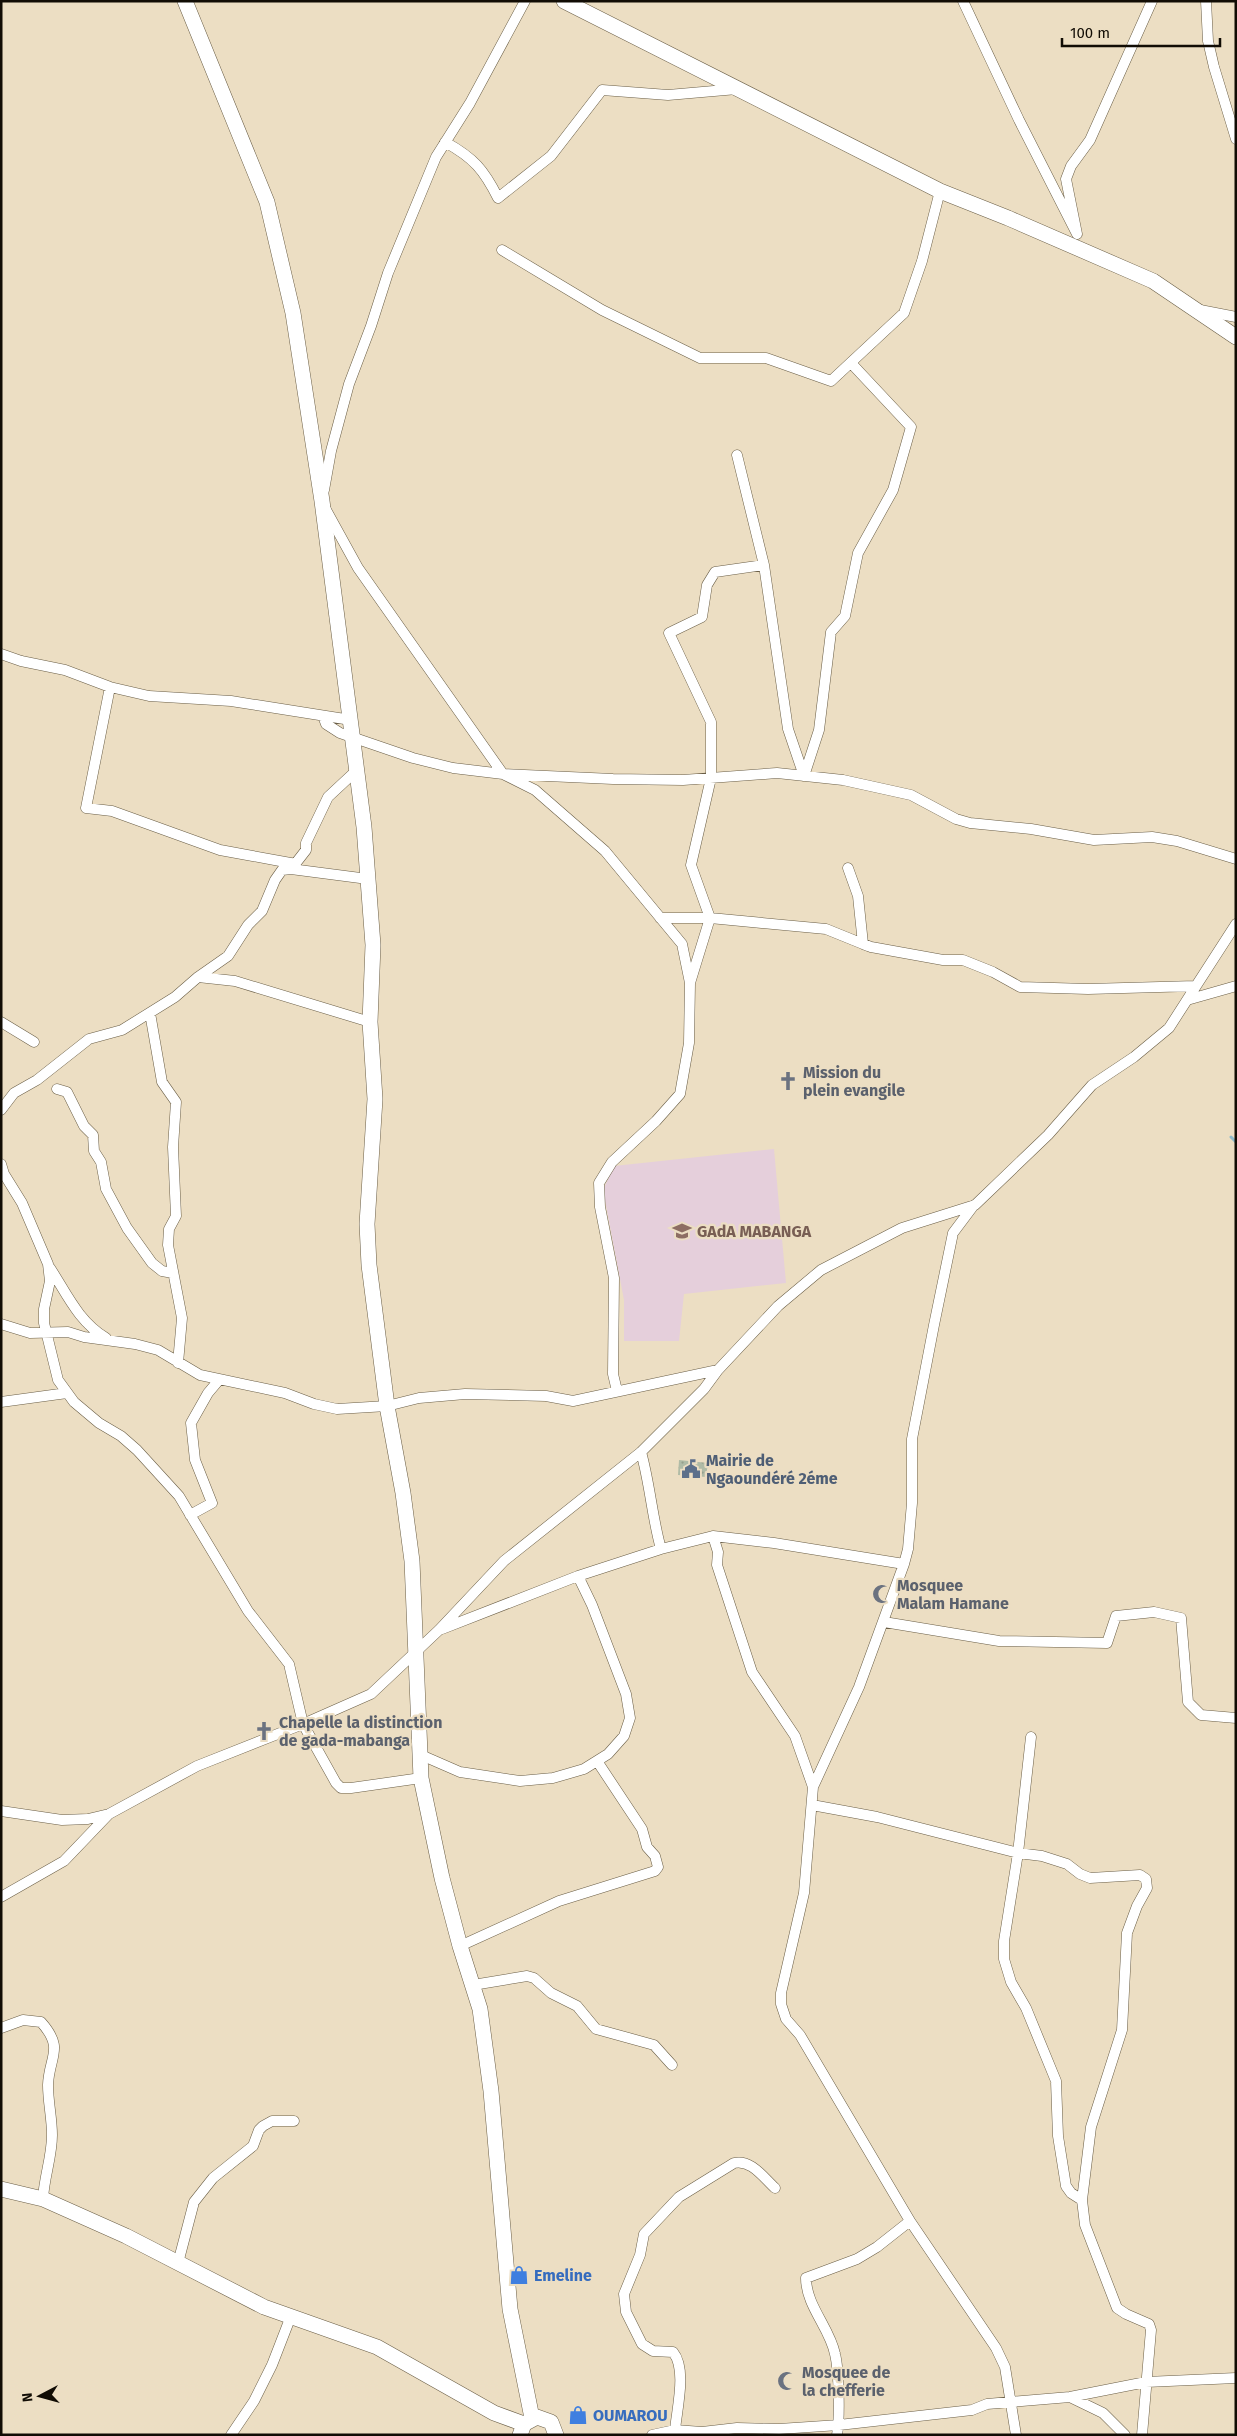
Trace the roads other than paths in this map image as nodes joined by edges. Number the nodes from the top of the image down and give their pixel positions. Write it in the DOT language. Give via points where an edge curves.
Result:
graph roads {
  1 [pos="185,1"];
  2 [pos="525,1"];
  3 [pos="564,1"];
  4 [pos="963,1"];
  5 [pos="1152,1"];
  6 [pos="1206,1"];
  7 [pos="737,89"];
  8 [pos="1236,139"];
  9 [pos="446,142"];
  10 [pos="940,191"];
  11 [pos="1077,234"];
  12 [pos="502,250"];
  13 [pos="1083,250"];
  14 [pos="1197,310"];
  15 [pos="1236,316"];
  16 [pos="1236,337"];
  17 [pos="851,362"];
  18 [pos="737,455"];
  19 [pos="322,501"];
  20 [pos="764,564"];
  21 [pos="1,654"];
  22 [pos="110,687"];
  23 [pos="323,716"];
  24 [pos="350,720"];
  25 [pos="353,736"];
  26 [pos="357,770"];
  27 [pos="504,774"];
  28 [pos="804,776"];
  29 [pos="711,778"];
  30 [pos="1236,859"];
  31 [pos="294,866"];
  32 [pos="848,868"];
  33 [pos="368,879"];
  34 [pos="660,918"];
  35 [pos="710,918"];
  36 [pos="1236,924"];
  37 [pos="871,947"];
  38 [pos="198,976"];
  39 [pos="690,983"];
  40 [pos="1196,986"];
  41 [pos="1236,986"];
  42 [pos="1187,1000"];
  43 [pos="150,1013"];
  44 [pos="1,1022"];
  45 [pos="370,1022"];
  46 [pos="34,1042"];
  47 [pos="57,1089"];
  48 [pos="1,1110"];
  49 [pos="1,1164"];
  50 [pos="975,1205"];
  51 [pos="48,1264"];
  52 [pos="173,1274"];
  53 [pos="1,1324"];
  54 [pos="47,1332"];
  55 [pos="109,1340"];
  56 [pos="178,1363"];
  57 [pos="718,1370"];
  58 [pos="219,1380"];
  59 [pos="617,1392"];
  60 [pos="67,1393"];
  61 [pos="1,1402"];
  62 [pos="387,1406"];
  63 [pos="640,1452"];
  64 [pos="190,1515"];
  65 [pos="713,1536"];
  66 [pos="660,1549"];
  67 [pos="904,1564"];
  68 [pos="578,1576"];
  69 [pos="884,1622"];
  70 [pos="439,1630"];
  71 [pos="416,1650"];
  72 [pos="1236,1718"];
  73 [pos="303,1724"];
  74 [pos="1031,1737"];
  75 [pos="421,1755"];
  76 [pos="597,1761"];
  77 [pos="421,1778"];
  78 [pos="813,1787"];
  79 [pos="812,1805"];
  80 [pos="1,1811"];
  81 [pos="109,1814"];
  82 [pos="1018,1853"];
  83 [pos="1,1897"];
  84 [pos="460,1946"];
  85 [pos="473,1985"];
  86 [pos="1,2028"];
  87 [pos="672,2065"];
  88 [pos="294,2121"];
  89 [pos="775,2188"];
  90 [pos="1,2189"];
  91 [pos="43,2199"];
  92 [pos="1082,2200"];
  93 [pos="910,2221"];
  94 [pos="178,2263"];
  95 [pos="291,2316"];
  96 [pos="1236,2378"];
  97 [pos="1146,2382"];
  98 [pos="1070,2397"];
  99 [pos="1010,2403"];
  100 [pos="525,2425"];
  101 [pos="675,2430"];
  102 [pos="838,2430"];
  103 [pos="230,2435"];
  104 [pos="556,2435"];
  105 [pos="652,2435"];
  106 [pos="1016,2435"];
  107 [pos="1125,2435"];
  108 [pos="1142,2435"];
  1 -- 19 [label="street" via="267,202 293,312"];
  2 -- 9 [label="street"];
  3 -- 7 [label="street"];
  4 -- 11 [label="street"];
  5 -- 11 [label="street" via="1090,140 1071,166 1066,179"];
  6 -- 8 [label="street" via="1208,41"];
  7 -- 9 [label="street" via="668,95 602,90 551,156 498,198 485,173"];
  7 -- 10 [label="street"];
  9 -- 19 [label="street" via="436,157 388,273 349,384"];
  10 -- 13 [label="street"];
  10 -- 17 [label="street" via="922,261 904,313"];
  11 -- 13 [label="street"];
  12 -- 17 [label="street" via="602,310 700,358 766,358 831,381"];
  13 -- 14 [label="street" via="1153,281"];
  14 -- 15 [label="street"];
  14 -- 16 [label="street"];
  17 -- 28 [label="street" via="911,427 893,490 858,553 845,616 831,632 820,730"];
  18 -- 20 [label="street"];
  19 -- 24 [label="street"];
  19 -- 27 [label="street" via="358,568"];
  20 -- 28 [label="street" via="788,729"];
  20 -- 29 [label="street" via="715,572 707,585 702,617 669,633 711,722"];
  21 -- 22 [label="street" via="65,670"];
  22 -- 23 [label="street" via="148,696 231,702"];
  22 -- 31 [label="street" via="86,808 112,811 220,850"];
  23 -- 24 [label="street"];
  23 -- 25 [label="street" via="331,729"];
  24 -- 25 [label="street"];
  25 -- 26 [label="street"];
  25 -- 27 [label="street" via="413,758 453,768"];
  26 -- 31 [label="street" via="328,797 306,843 306,850"];
  26 -- 33 [label="street"];
  27 -- 29 [label="street" via="663,780"];
  27 -- 34 [label="street" via="535,790 605,851"];
  28 -- 29 [label="street" via="777,773"];
  28 -- 30 [label="street" via="843,780 911,796 970,824 1031,829 1094,840 1152,837"];
  29 -- 35 [label="street" via="691,865"];
  31 -- 33 [label="street"];
  31 -- 38 [label="street" via="282,870 262,911 248,925 228,956"];
  32 -- 37 [label="street" via="858,896 863,944"];
  33 -- 45 [label="street" via="373,946"];
  34 -- 35 [label="street"];
  34 -- 39 [label="street" via="682,944"];
  35 -- 37 [label="street" via="826,928"];
  35 -- 39 [label="street"];
  36 -- 40 [label="street"];
  37 -- 40 [label="street" via="963,960 1020,987"];
  38 -- 43 [label="street" via="175,997"];
  38 -- 45 [label="street" via="235,981"];
  39 -- 59 [label="street" via="689,1043 680,1094 656,1122 612,1162 599,1183 600,1207 614,1278 614,1374"];
  40 -- 42 [label="street"];
  41 -- 42 [label="street"];
  42 -- 50 [label="street" via="1169,1028 1092,1085 1048,1135"];
  43 -- 48 [label="street" via="122,1030 90,1039 37,1080 14,1093"];
  43 -- 52 [label="street" via="162,1082 176,1102 173,1147 176,1216 168,1245"];
  44 -- 46 [label="street"];
  45 -- 62 [label="street" via="375,1099 367,1224"];
  47 -- 52 [label="street" via="67,1092 84,1126 93,1135 94,1151 101,1162 106,1189 127,1228 152,1264"];
  49 -- 51 [label="street" via="22,1202"];
  50 -- 57 [label="street" via="902,1228 821,1270 778,1306"];
  50 -- 67 [label="street" via="954,1233 932,1334 912,1439 912,1503"];
  51 -- 54 [label="street" via="50,1281 44,1310"];
  51 -- 55 [label="street" via="83,1320"];
  52 -- 56 [label="street" via="182,1318"];
  53 -- 54 [label="street" via="30,1333"];
  54 -- 55 [label="street" via="68,1332"];
  54 -- 60 [label="street" via="58,1380"];
  55 -- 56 [label="street" via="158,1350"];
  56 -- 58 [label="street" via="200,1375"];
  57 -- 59 [label="street"];
  57 -- 63 [label="street" via="704,1389"];
  58 -- 62 [label="street" via="251,1384 336,1408"];
  58 -- 64 [label="street" via="191,1424 196,1460 212,1503"];
  59 -- 62 [label="street" via="573,1401 546,1396 465,1394 419,1398"];
  60 -- 61 [label="street"];
  60 -- 64 [label="street" via="99,1423 137,1450 179,1496"];
  62 -- 71 [label="street" via="412,1560"];
  63 -- 66 [label="street"];
  63 -- 70 [label="street" via="504,1561"];
  64 -- 73 [label="street" via="248,1611 289,1664"];
  65 -- 66 [label="street"];
  65 -- 67 [label="street"];
  65 -- 78 [label="street" via="718,1552 716,1565 744,1654 752,1672 795,1736"];
  66 -- 68 [label="street"];
  67 -- 69 [label="street"];
  68 -- 70 [label="street"];
  68 -- 76 [label="street" via="626,1694 630,1718 624,1736"];
  69 -- 72 [label="street" via="999,1641 1107,1644 1116,1616 1154,1612 1181,1618 1188,1702 1201,1715"];
  69 -- 78 [label="street" via="859,1687"];
  70 -- 71 [label="street"];
  71 -- 73 [label="street" via="371,1694"];
  71 -- 75 [label="street"];
  73 -- 77 [label="street" via="341,1788"];
  73 -- 81 [label="street" via="198,1766"];
  74 -- 82 [label="street"];
  75 -- 76 [label="street" via="460,1772 520,1782 552,1778 584,1769"];
  75 -- 77 [label="street"];
  76 -- 84 [label="street" via="642,1829 658,1867 619,1884 559,1901"];
  77 -- 84 [label="street" via="431,1833"];
  78 -- 79 [label="street"];
  79 -- 82 [label="street" via="877,1817"];
  79 -- 93 [label="street" via="804,1893 781,2004 786,2019 800,2035"];
  80 -- 81 [label="street" via="62,1820"];
  81 -- 83 [label="street" via="64,1861"];
  82 -- 92 [label="street" via="1004,1959 1011,1982 1026,2008 1056,2081 1058,2136 1066,2186"];
  82 -- 92 [label="street" via="1067,1864 1090,1878 1140,1875 1146,1880 1147,1888 1127,1933 1122,2030 1090,2127"];
  84 -- 85 [label="street"];
  85 -- 87 [label="street" via="527,1976 534,1978 551,1993 577,2006 596,2028 654,2045"];
  85 -- 100 [label="street" via="480,2009 491,2091 510,2309"];
  86 -- 91 [label="street" via="23,2020 41,2022 52,2035 55,2057 50,2068 48,2089 52,2136"];
  88 -- 94 [label="street" via="272,2121 263,2126 253,2146 213,2178 194,2202"];
  89 -- 101 [label="street" via="748,2163 734,2163 679,2197 644,2234 640,2255 624,2294 626,2312 642,2344 653,2352 672,2352 678,2359 680,2377"];
  90 -- 91 [label="street"];
  91 -- 94 [label="street"];
  92 -- 97 [label="street" via="1085,2225 1118,2308 1150,2324"];
  93 -- 99 [label="street" via="996,2348 1005,2367"];
  93 -- 102 [label="street" via="877,2248 857,2259 806,2278 806,2286 835,2353"];
  94 -- 95 [label="street" via="264,2307"];
  95 -- 100 [label="street" via="377,2347 479,2405"];
  95 -- 103 [label="street" via="254,2401"];
  96 -- 97 [label="street"];
  97 -- 98 [label="street"];
  97 -- 108 [label="street"];
  98 -- 99 [label="street"];
  98 -- 107 [label="street" via="1103,2414"];
  99 -- 102 [label="street" via="987,2404 972,2410"];
  99 -- 106 [label="street"];
  100 -- 104 [label="street" via="547,2419"];
  101 -- 102 [label="street"];
  101 -- 105 [label="street"];
}
